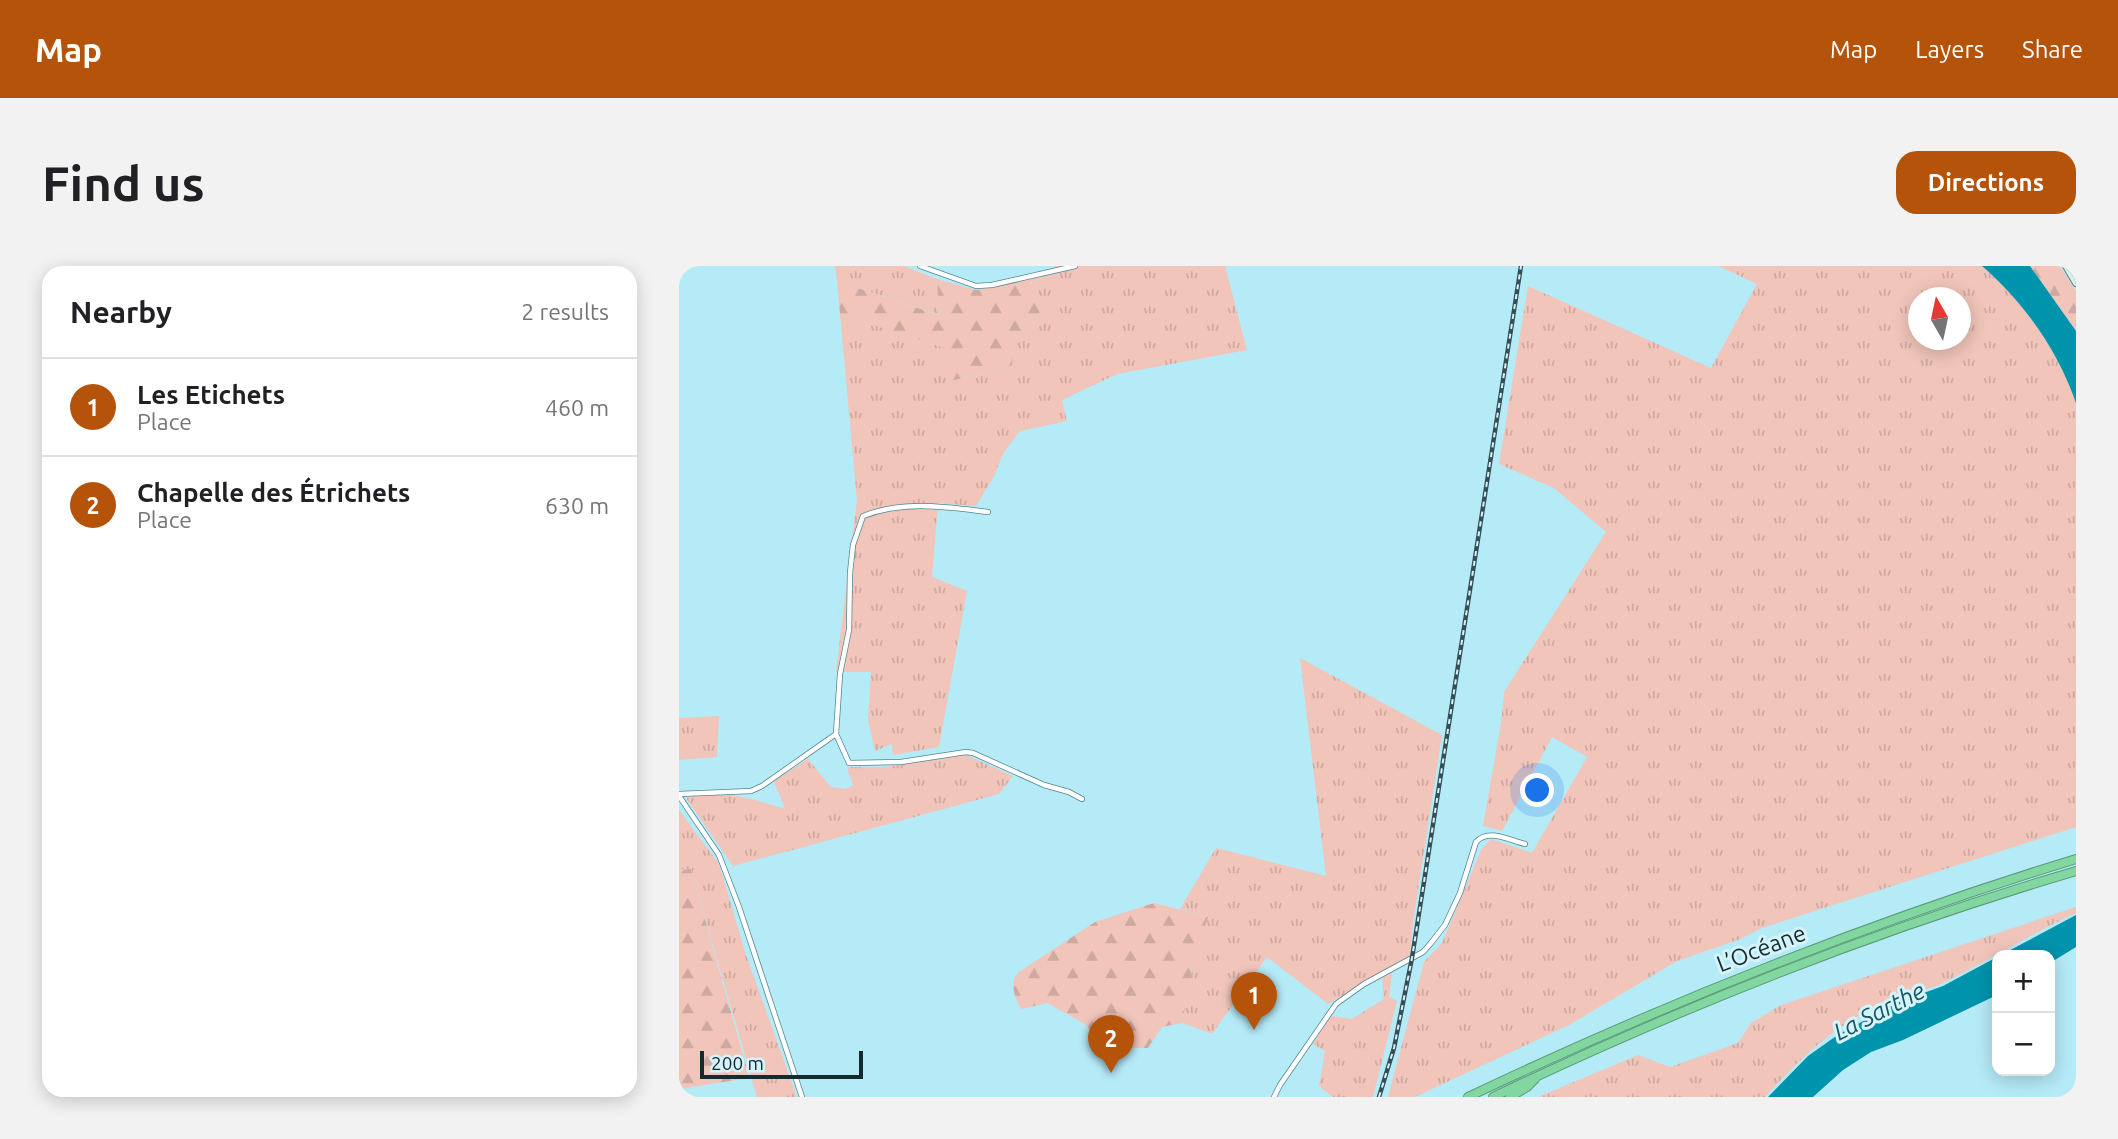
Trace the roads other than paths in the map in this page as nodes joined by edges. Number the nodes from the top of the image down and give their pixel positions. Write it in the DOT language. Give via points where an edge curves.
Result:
graph roads {
  1 [pos="920,266"];
  2 [pos="1075,266"];
  3 [pos="2066,266"];
  4 [pos="2076,283"];
  5 [pos="988,512"];
  6 [pos="836,734"];
  7 [pos="679,795"];
  8 [pos="1082,799"];
  9 [pos="1525,844"];
  10 [pos="2076,859"];
  11 [pos="2076,870"];
  12 [pos="1537,1076"];
  13 [pos="802,1097"];
  14 [pos="1275,1097"];
  15 [pos="1468,1097"];
  16 [pos="1493,1097"];
  17 [pos="1510,1097"];
  1 -- 2 [label="street" via="976,286"];
  3 -- 4 [label="street"];
  5 -- 6 [label="street" via="922,505 863,516 853,545 849,631 840,674"];
  6 -- 7 [label="street" via="751,791"];
  6 -- 8 [label="street" via="849,762 901,762 973,753"];
  7 -- 13 [label="street" via="719,855"];
  9 -- 14 [label="street" via="1487,834 1475,842 1460,892 1431,943 1423,953 1336,1004"];
  10 -- 15 [label="highway, L’Océane" via="1935,904 1735,978"];
  11 -- 12 [label="highway, L’Océane" via="1884,933 1735,990"];
  12 -- 16 [label="highway, L’Océane"];
  12 -- 17 [label="highway"];
}
